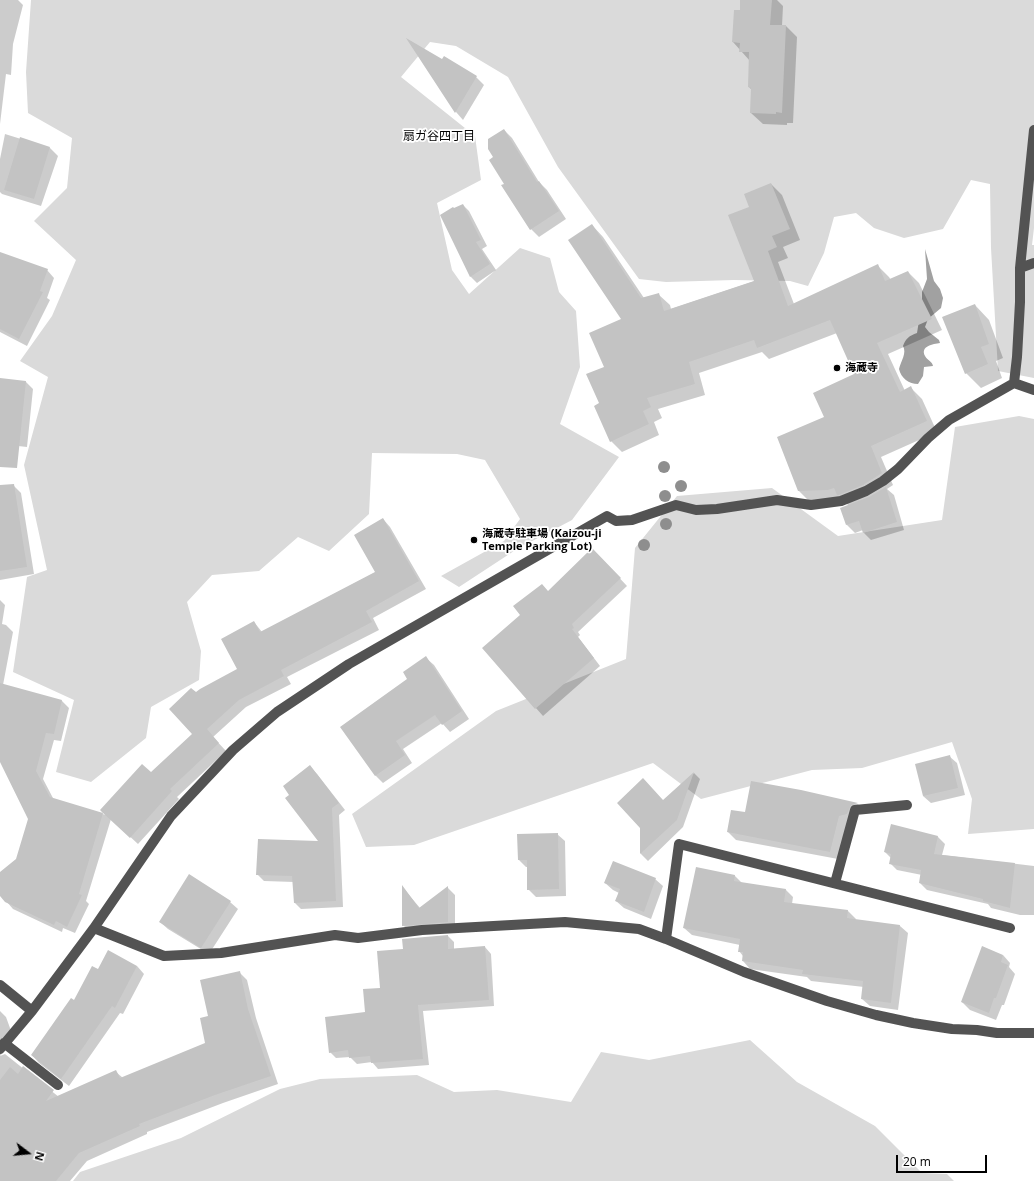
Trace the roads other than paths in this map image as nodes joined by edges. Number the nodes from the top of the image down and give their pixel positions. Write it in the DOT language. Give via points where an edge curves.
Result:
graph roads {
  1 [pos="1034,130"];
  2 [pos="1034,263"];
  3 [pos="1020,268"];
  4 [pos="1014,383"];
  5 [pos="1034,390"];
  6 [pos="907,804"];
  7 [pos="835,883"];
  8 [pos="94,928"];
  9 [pos="1010,928"];
  10 [pos="666,939"];
  11 [pos="0,985"];
  12 [pos="32,1011"];
  13 [pos="1034,1033"];
  14 [pos="2,1046"];
  15 [pos="58,1086"];
  1 -- 3 [label="street"];
  2 -- 3 [label="street"];
  3 -- 4 [label="street" via="1020,310"];
  4 -- 5 [label="street"];
  4 -- 8 [label="street" via="949,420 898,469 866,491 841,501 812,505 777,500 717,509 696,510 676,505 632,520 616,521 607,516 349,664 277,712 233,750 171,816"];
  6 -- 7 [label="street" via="855,810"];
  7 -- 9 [label="street"];
  7 -- 10 [label="street" via="678,844"];
  8 -- 10 [label="street" via="164,956 221,954 335,935 358,938 422,930 564,922 639,930"];
  8 -- 12 [label="street"];
  10 -- 13 [label="street" via="744,972 876,1015 952,1029"];
  11 -- 12 [label="street"];
  12 -- 14 [label="street"];
  14 -- 15 [label="street"];
}
